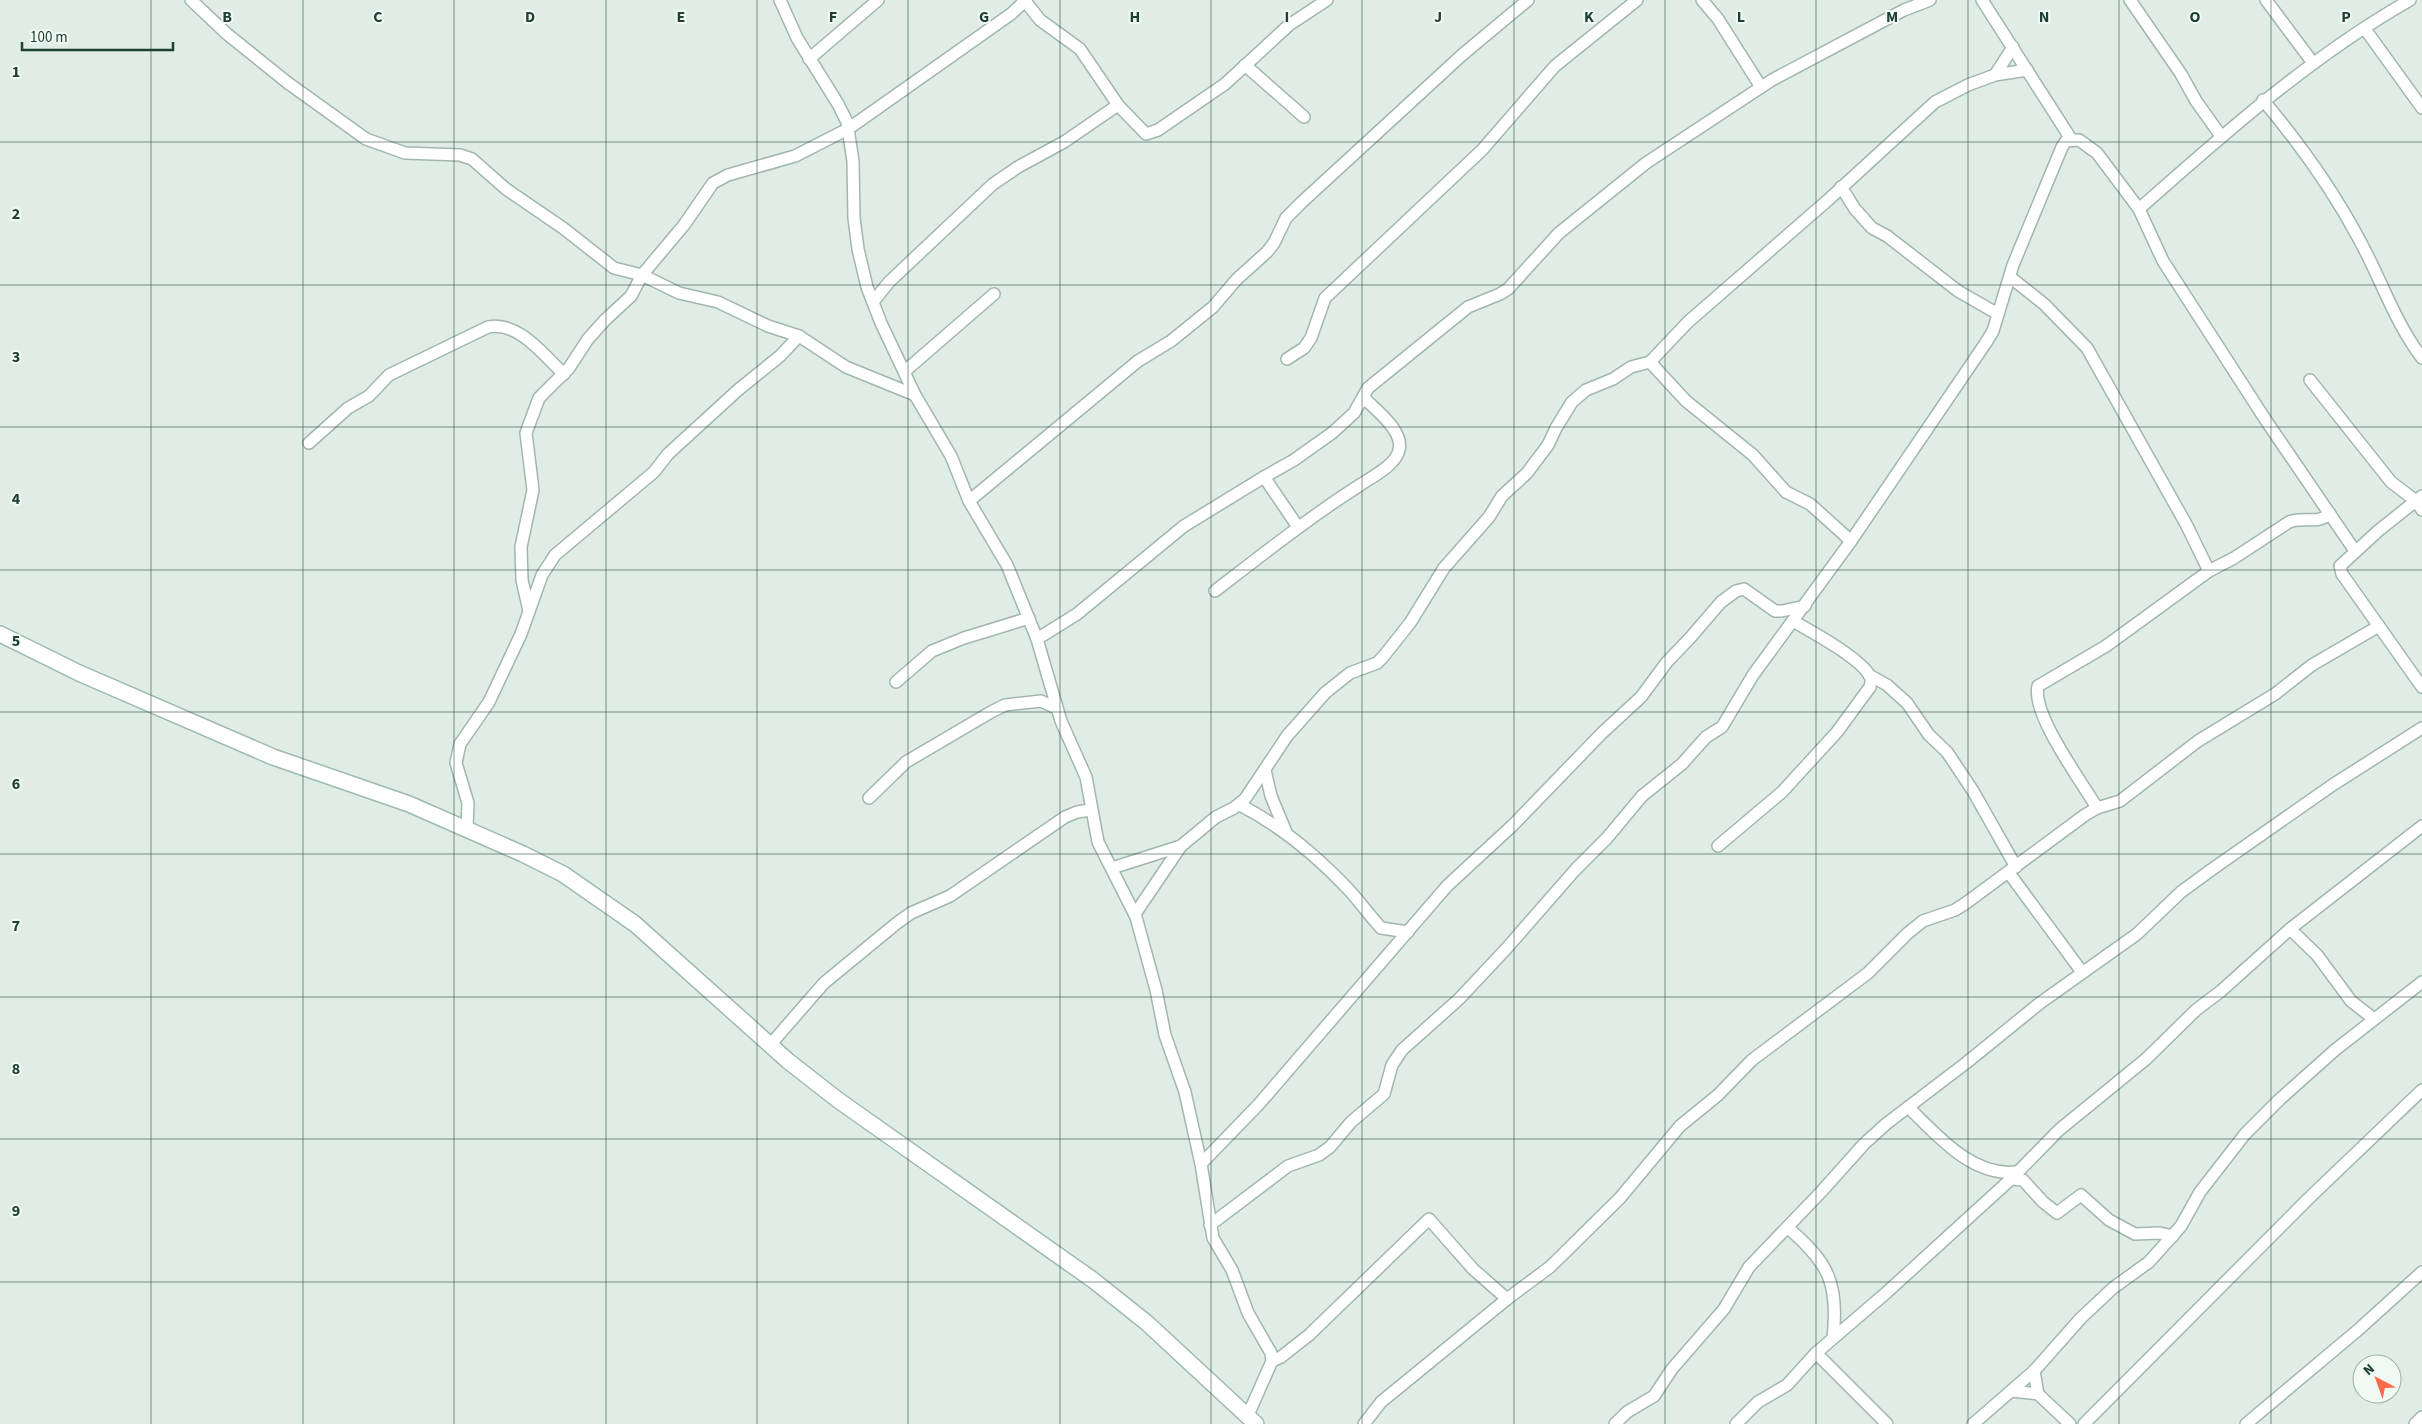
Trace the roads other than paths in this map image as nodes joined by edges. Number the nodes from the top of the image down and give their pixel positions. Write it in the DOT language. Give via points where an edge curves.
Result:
graph roads {
  1 [pos="191,0"];
  2 [pos="780,0"];
  3 [pos="878,0"];
  4 [pos="1327,0"];
  5 [pos="1528,0"];
  6 [pos="1637,0"];
  7 [pos="1702,0"];
  8 [pos="1930,0"];
  9 [pos="1982,0"];
  10 [pos="2130,0"];
  11 [pos="2266,0"];
  12 [pos="1025,1"];
  13 [pos="2403,2"];
  14 [pos="2366,29"];
  15 [pos="2013,47"];
  16 [pos="809,59"];
  17 [pos="2313,63"];
  18 [pos="1246,65"];
  19 [pos="2027,70"];
  20 [pos="1995,75"];
  21 [pos="1762,87"];
  22 [pos="2263,100"];
  23 [pos="1118,105"];
  24 [pos="2422,108"];
  25 [pos="1304,117"];
  26 [pos="848,129"];
  27 [pos="2221,136"];
  28 [pos="2071,139"];
  29 [pos="1842,187"];
  30 [pos="2139,209"];
  31 [pos="642,274"];
  32 [pos="2010,277"];
  33 [pos="994,294"];
  34 [pos="873,302"];
  35 [pos="1998,314"];
  36 [pos="799,336"];
  37 [pos="2422,358"];
  38 [pos="1287,359"];
  39 [pos="1650,362"];
  40 [pos="905,372"];
  41 [pos="564,374"];
  42 [pos="2310,380"];
  43 [pos="915,395"];
  44 [pos="1364,398"];
  45 [pos="310,443"];
  46 [pos="1264,477"];
  47 [pos="969,502"];
  48 [pos="2420,502"];
  49 [pos="2330,514"];
  50 [pos="1298,527"];
  51 [pos="1851,540"];
  52 [pos="2355,551"];
  53 [pos="2209,571"];
  54 [pos="1215,591"];
  55 [pos="1805,606"];
  56 [pos="529,611"];
  57 [pos="1028,618"];
  58 [pos="1793,621"];
  59 [pos="2379,626"];
  60 [pos="0,634"];
  61 [pos="1037,639"];
  62 [pos="1870,681"];
  63 [pos="896,682"];
  64 [pos="2422,686"];
  65 [pos="1051,691"];
  66 [pos="1041,701"];
  67 [pos="1056,708"];
  68 [pos="2422,728"];
  69 [pos="1265,770"];
  70 [pos="870,798"];
  71 [pos="1240,804"];
  72 [pos="2097,808"];
  73 [pos="1091,810"];
  74 [pos="2422,826"];
  75 [pos="467,829"];
  76 [pos="1287,833"];
  77 [pos="1181,846"];
  78 [pos="1718,846"];
  79 [pos="1112,868"];
  80 [pos="2013,870"];
  81 [pos="1135,914"];
  82 [pos="2290,928"];
  83 [pos="1408,932"];
  84 [pos="2082,972"];
  85 [pos="2422,982"];
  86 [pos="2374,1019"];
  87 [pos="770,1045"];
  88 [pos="2422,1090"];
  89 [pos="1908,1107"];
  90 [pos="1201,1164"];
  91 [pos="2018,1174"];
  92 [pos="1210,1225"];
  93 [pos="1788,1228"];
  94 [pos="2173,1236"];
  95 [pos="2422,1272"];
  96 [pos="1507,1299"];
  97 [pos="1832,1338"];
  98 [pos="1816,1353"];
  99 [pos="1272,1361"];
  100 [pos="2034,1371"];
  101 [pos="2012,1391"];
  102 [pos="2038,1394"];
  103 [pos="2422,1417"];
  104 [pos="1252,1420"];
  105 [pos="1364,1424"];
  106 [pos="1614,1424"];
  107 [pos="1736,1424"];
  108 [pos="1887,1424"];
  109 [pos="1973,1424"];
  110 [pos="2070,1424"];
  111 [pos="2084,1424"];
  112 [pos="2246,1424"];
  113 [pos="2416,1424"];
  1 -- 31 [label="street" via="288,83 366,139 405,153 460,155 472,159 506,189 614,268"];
  2 -- 16 [label="street"];
  3 -- 16 [label="street"];
  4 -- 18 [label="street" via="1289,25"];
  5 -- 47 [label="street" via="1462,55 1302,202 1286,218 1267,252 1248,268 1214,307 1171,341 1138,361"];
  6 -- 38 [label="street" via="1556,66 1482,150 1325,298 1311,338 1304,348"];
  7 -- 21 [label="street"];
  8 -- 21 [label="street" via="1872,26"];
  9 -- 15 [label="street"];
  10 -- 27 [label="street"];
  11 -- 17 [label="street"];
  12 -- 23 [label="street" via="1040,20 1080,49"];
  12 -- 26 [label="street"];
  13 -- 14 [label="street"];
  14 -- 17 [label="street"];
  14 -- 24 [label="street"];
  15 -- 19 [label="street"];
  15 -- 20 [label="street"];
  16 -- 26 [label="street" via="838,104"];
  17 -- 22 [label="street"];
  18 -- 23 [label="street" via="1201,101 1158,130 1146,134"];
  18 -- 25 [label="street"];
  19 -- 20 [label="street"];
  19 -- 28 [label="street"];
  20 -- 29 [label="street" via="1935,102"];
  21 -- 44 [label="street" via="1620,182 1559,233 1508,289 1468,306 1368,388"];
  22 -- 27 [label="street"];
  22 -- 37 [label="street" via="2302,146 2337,201 2395,314"];
  23 -- 34 [label="street" via="993,184 889,282"];
  26 -- 31 [label="street" via="795,156 728,175 714,183"];
  26 -- 34 [label="street" via="858,249"];
  27 -- 30 [label="street"];
  28 -- 30 [label="street" via="2097,153"];
  28 -- 32 [label="street" via="2062,147"];
  29 -- 35 [label="street" via="1872,228 1958,290"];
  29 -- 39 [label="street" via="1688,322"];
  30 -- 49 [label="street" via="2163,261"];
  31 -- 36 [label="street" via="679,293 718,302 768,326"];
  31 -- 41 [label="street" via="631,296 588,339"];
  32 -- 35 [label="street"];
  32 -- 53 [label="street" via="2044,304 2087,348"];
  33 -- 40 [label="street"];
  34 -- 40 [label="street"];
  35 -- 51 [label="street" via="1985,344"];
  36 -- 43 [label="street" via="846,367"];
  36 -- 56 [label="street" via="668,454 654,472 555,555 542,575"];
  39 -- 51 [label="street" via="1686,401 1753,455 1786,492 1810,504"];
  39 -- 69 [label="street" via="1631,367 1586,390 1572,402 1548,445 1444,568 1410,623 1383,657 1377,663 1350,673 1325,693 1287,736"];
  40 -- 43 [label="street"];
  41 -- 45 [label="street" via="522,335 502,327 488,327 388,375 369,396 348,408"];
  41 -- 56 [label="street" via="539,398 526,433 533,490 521,547 522,580"];
  42 -- 48 [label="street" via="2391,482"];
  43 -- 47 [label="street" via="951,456"];
  44 -- 46 [label="street" via="1332,433"];
  44 -- 50 [label="street" via="1396,432 1400,446 1398,454 1378,473"];
  46 -- 50 [label="street"];
  46 -- 61 [label="street" via="1184,526 1078,614"];
  47 -- 57 [label="street" via="1007,565"];
  48 -- 52 [label="street"];
  49 -- 52 [label="street"];
  49 -- 53 [label="street" via="2314,521 2296,519 2289,522"];
  50 -- 54 [label="street"];
  51 -- 55 [label="street"];
  52 -- 59 [label="street" via="2341,563 2341,570"];
  53 -- 72 [label="street" via="2106,646 2038,686 2036,694 2051,736"];
  55 -- 58 [label="street"];
  55 -- 83 [label="street" via="1775,611 1749,590 1729,595 1667,662 1642,697 1447,886"];
  56 -- 75 [label="street" via="489,702 460,744 456,762 468,803"];
  57 -- 61 [label="street"];
  57 -- 63 [label="street" via="932,651"];
  58 -- 62 [label="street" via="1846,654"];
  58 -- 92 [label="street" via="1753,675 1722,727 1706,737 1682,764 1642,796 1459,1000 1402,1050 1392,1065 1384,1094 1351,1122 1330,1147 1319,1155 1288,1166"];
  59 -- 64 [label="street"];
  59 -- 72 [label="street" via="2312,665 2275,694 2198,741 2120,802"];
  60 -- 75 [label="street" via="272,757 409,804"];
  61 -- 65 [label="street"];
  62 -- 78 [label="street" via="1837,732 1800,773 1760,813"];
  62 -- 80 [label="street" via="1883,684 1907,702 1929,735 1956,765"];
  65 -- 66 [label="street"];
  65 -- 67 [label="street"];
  66 -- 67 [label="street"];
  66 -- 70 [label="street" via="1005,706 943,739 906,762"];
  67 -- 73 [label="street" via="1086,777"];
  68 -- 84 [label="street" via="2334,784 2181,892 2137,934"];
  69 -- 71 [label="street"];
  69 -- 76 [label="street"];
  71 -- 76 [label="street"];
  71 -- 77 [label="street" via="1216,817"];
  72 -- 80 [label="street"];
  73 -- 79 [label="street" via="1098,842"];
  73 -- 87 [label="street" via="1065,817 950,896 911,913 897,923 824,983"];
  74 -- 82 [label="street"];
  75 -- 87 [label="street" via="563,874 627,918"];
  76 -- 83 [label="street" via="1326,867 1381,928"];
  77 -- 79 [label="street"];
  77 -- 81 [label="street"];
  79 -- 81 [label="street"];
  80 -- 84 [label="street"];
  80 -- 96 [label="street" via="1955,910 1923,921 1868,973 1752,1060 1718,1095 1680,1126 1620,1198 1550,1267"];
  81 -- 90 [label="street" via="1165,1035 1185,1092"];
  82 -- 86 [label="street" via="2317,956 2351,1001"];
  82 -- 91 [label="street" via="2196,1010 2146,1059 2059,1130"];
  83 -- 90 [label="street" via="1259,1104"];
  84 -- 89 [label="street"];
  85 -- 86 [label="street"];
  86 -- 94 [label="street" via="2335,1050 2244,1134 2200,1192"];
  87 -- 104 [label="street" via="838,1100 1093,1280 1147,1323"];
  88 -- 111 [label="street" via="2308,1199"];
  89 -- 91 [label="street" via="1956,1151 1979,1166"];
  89 -- 93 [label="street" via="1864,1144"];
  90 -- 92 [label="street"];
  91 -- 94 [label="street" via="2043,1202 2057,1212 2081,1196 2109,1220 2136,1234"];
  91 -- 97 [label="street"];
  92 -- 99 [label="street" via="1217,1248 1232,1270 1248,1313 1271,1353"];
  93 -- 97 [label="street" via="1813,1252 1830,1278 1835,1299"];
  93 -- 106 [label="street" via="1750,1267 1724,1309 1672,1369 1654,1396"];
  94 -- 100 [label="street" via="2149,1262 2113,1288 2081,1318"];
  95 -- 112 [label="street"];
  96 -- 99 [label="street" via="1473,1269 1429,1219 1309,1335"];
  96 -- 105 [label="street" via="1377,1406"];
  97 -- 98 [label="street"];
  98 -- 107 [label="street" via="1788,1386 1758,1402"];
  98 -- 108 [label="street"];
  99 -- 104 [label="street"];
  100 -- 101 [label="street"];
  100 -- 102 [label="street"];
  101 -- 102 [label="street"];
  101 -- 109 [label="street"];
  102 -- 110 [label="street"];
  103 -- 113 [label="street"];
}
